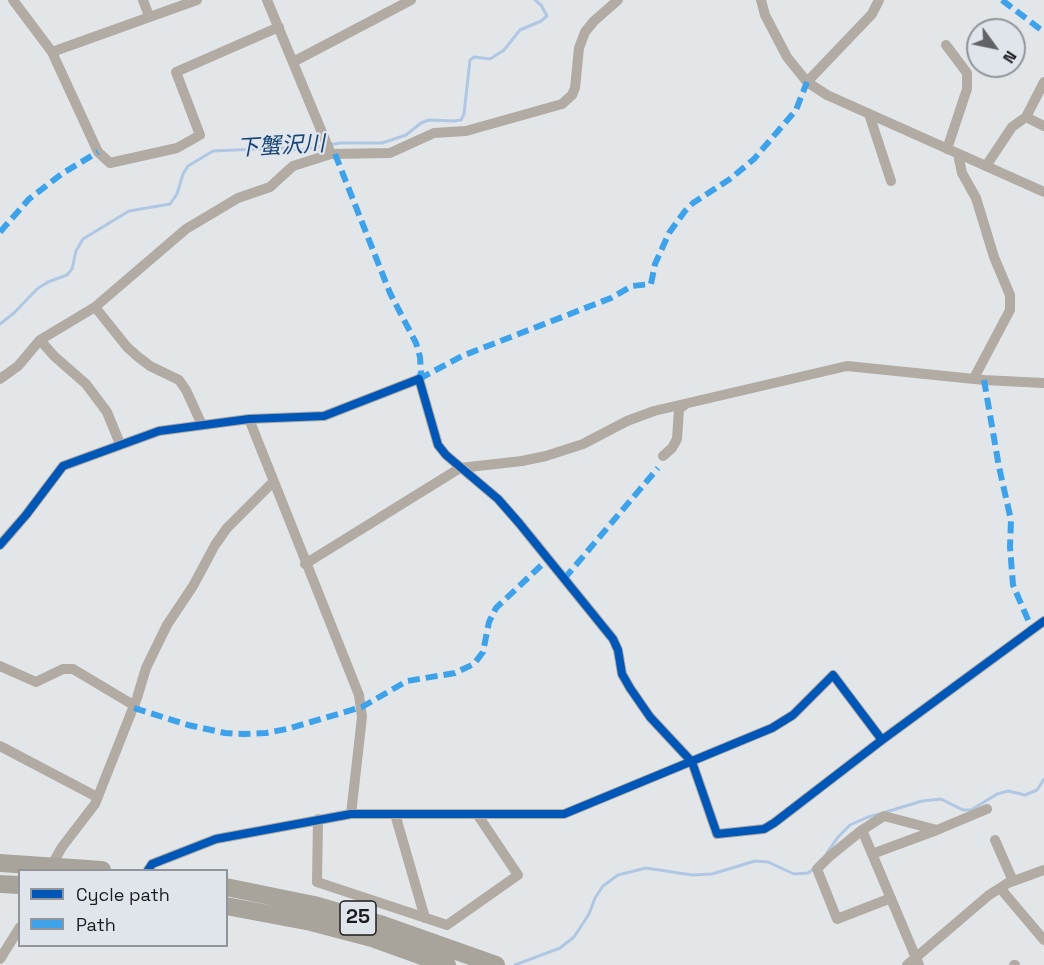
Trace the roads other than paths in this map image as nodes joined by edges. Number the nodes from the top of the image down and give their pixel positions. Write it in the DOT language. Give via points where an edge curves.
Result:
graph roads {
  1 [pos="13,0"];
  2 [pos="143,0"];
  3 [pos="197,0"];
  4 [pos="267,0"];
  5 [pos="411,0"];
  6 [pos="618,0"];
  7 [pos="761,0"];
  8 [pos="879,0"];
  9 [pos="149,16"];
  10 [pos="279,27"];
  11 [pos="946,45"];
  12 [pos="52,52"];
  13 [pos="293,62"];
  14 [pos="807,82"];
  15 [pos="1044,82"];
  16 [pos="869,114"];
  17 [pos="1026,117"];
  18 [pos="1044,126"];
  19 [pos="947,149"];
  20 [pos="331,154"];
  21 [pos="958,154"];
  22 [pos="986,165"];
  23 [pos="891,181"];
  24 [pos="1044,192"];
  25 [pos="95,307"];
  26 [pos="40,340"];
  27 [pos="974,378"];
  28 [pos="0,380"];
  29 [pos="1044,384"];
  30 [pos="686,404"];
  31 [pos="249,419"];
  32 [pos="202,425"];
  33 [pos="120,444"];
  34 [pos="663,456"];
  35 [pos="460,468"];
  36 [pos="273,482"];
  37 [pos="0,545"];
  38 [pos="305,564"];
  39 [pos="1044,621"];
  40 [pos="0,666"];
  41 [pos="135,706"];
  42 [pos="882,740"];
  43 [pos="0,746"];
  44 [pos="692,762"];
  45 [pos="97,797"];
  46 [pos="987,809"];
  47 [pos="351,814"];
  48 [pos="395,814"];
  49 [pos="477,814"];
  50 [pos="318,819"];
  51 [pos="862,830"];
  52 [pos="937,830"];
  53 [pos="995,840"];
  54 [pos="872,854"];
  55 [pos="0,863"];
  56 [pos="50,868"];
  57 [pos="76,869"];
  58 [pos="149,869"];
  59 [pos="1044,870"];
  60 [pos="1013,881"];
  61 [pos="0,884"];
  62 [pos="18,885"];
  63 [pos="228,887"];
  64 [pos="1000,888"];
  65 [pos="891,898"];
  66 [pos="228,906"];
  67 [pos="425,918"];
  68 [pos="18,930"];
  69 [pos="1044,940"];
  70 [pos="0,959"];
  71 [pos="914,962"];
  72 [pos="492,963"];
  73 [pos="447,965"];
  1 -- 12 [label="street"];
  2 -- 9 [label="street"];
  3 -- 9 [label="street"];
  4 -- 10 [label="street"];
  5 -- 13 [label="street"];
  6 -- 20 [label="street" via="585,32 579,48 575,88 562,104 466,131 434,133 390,153"];
  7 -- 14 [label="street" via="787,57"];
  8 -- 14 [label="street" via="872,14"];
  9 -- 12 [label="street"];
  10 -- 12 [label="street" via="176,72 200,135 177,148 110,163 98,152"];
  10 -- 13 [label="street"];
  11 -- 19 [label="street" via="967,73 967,89"];
  13 -- 20 [label="street"];
  14 -- 16 [label="street"];
  15 -- 17 [label="street"];
  16 -- 19 [label="street"];
  16 -- 23 [label="street"];
  17 -- 18 [label="street"];
  17 -- 22 [label="street" via="1012,127"];
  19 -- 21 [label="street"];
  20 -- 25 [label="street" via="293,165 270,187 238,198 186,229"];
  21 -- 22 [label="street"];
  21 -- 27 [label="street" via="1010,295 1010,310"];
  22 -- 24 [label="street"];
  25 -- 26 [label="street"];
  25 -- 32 [label="street" via="137,356 179,380"];
  26 -- 28 [label="street"];
  26 -- 33 [label="street" via="86,384 106,412"];
  27 -- 29 [label="street"];
  27 -- 30 [label="street" via="848,366"];
  30 -- 34 [label="street" via="679,409 677,439"];
  30 -- 35 [label="street" via="641,415 583,444 546,456"];
  31 -- 32 [label="street"];
  31 -- 35 [label="street" via="324,416 419,379 438,446"];
  31 -- 36 [label="street"];
  32 -- 33 [label="street" via="159,430"];
  33 -- 37 [label="street" via="63,466"];
  35 -- 38 [label="street"];
  35 -- 44 [label="street" via="498,499 613,639 630,688 650,717"];
  36 -- 38 [label="street"];
  36 -- 41 [label="street" via="215,545 151,657"];
  38 -- 47 [label="street" via="362,707"];
  39 -- 42 [label="street"];
  40 -- 41 [label="street" via="36,682 63,669 73,669"];
  41 -- 45 [label="street"];
  42 -- 44 [label="street" via="834,675 793,715 772,728"];
  42 -- 44 [label="street" via="764,829 717,834"];
  43 -- 45 [label="street"];
  44 -- 49 [label="street" via="564,814"];
  45 -- 56 [label="street"];
  46 -- 52 [label="street"];
  47 -- 48 [label="street"];
  47 -- 50 [label="street"];
  48 -- 49 [label="street"];
  48 -- 67 [label="street"];
  49 -- 67 [label="street" via="518,875 447,925"];
  50 -- 58 [label="street" via="216,839 152,864"];
  50 -- 67 [label="street" via="317,882"];
  51 -- 52 [label="street" via="884,816"];
  51 -- 54 [label="street"];
  51 -- 65 [label="street" via="817,869 837,919"];
  52 -- 54 [label="street"];
  53 -- 60 [label="street"];
  54 -- 65 [label="street"];
  55 -- 56 [label="main road"];
  56 -- 57 [label="main road"];
  59 -- 60 [label="street"];
  60 -- 64 [label="street"];
  61 -- 62 [label="main road"];
  63 -- 72 [label="main road, 25" via="314,905"];
  64 -- 69 [label="street"];
  64 -- 71 [label="street"];
  65 -- 71 [label="street"];
  66 -- 73 [label="main road, 25" via="372,938"];
  68 -- 70 [label="street"];
}
